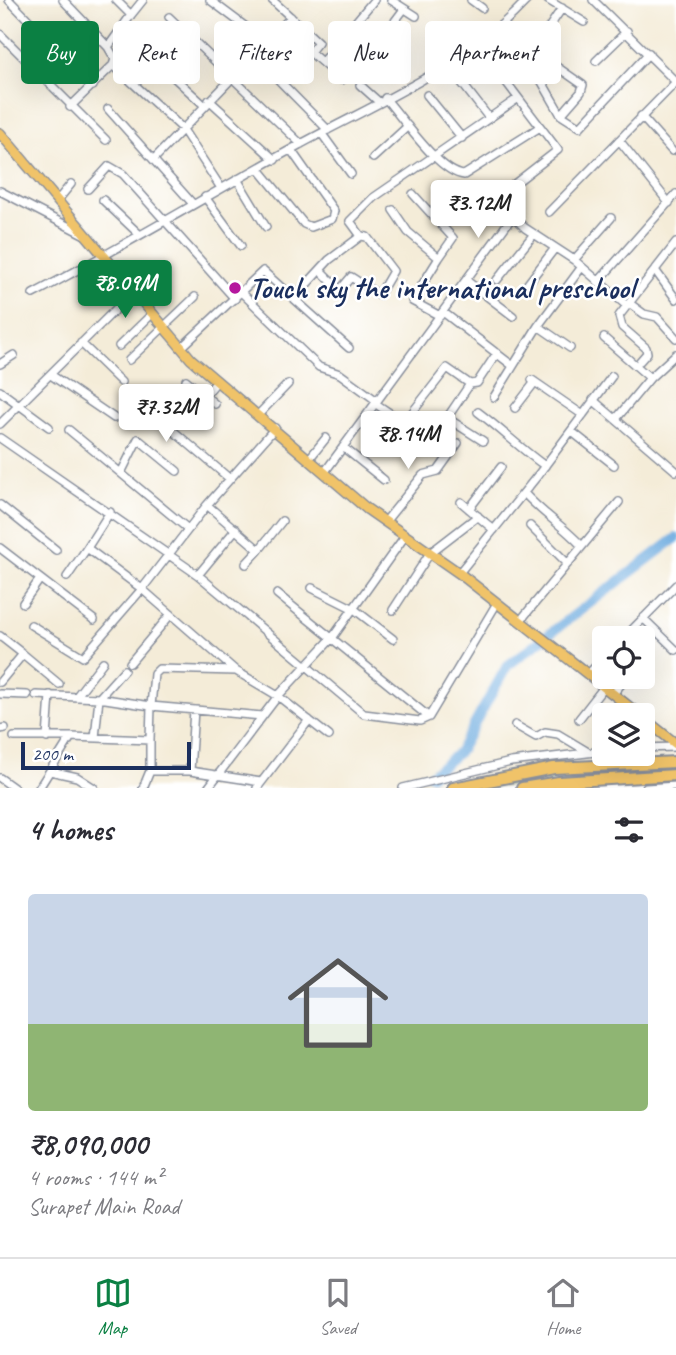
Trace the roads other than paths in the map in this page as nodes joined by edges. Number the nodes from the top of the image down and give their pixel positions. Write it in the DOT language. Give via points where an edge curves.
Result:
graph roads {
  1 [pos="7,0"];
  2 [pos="63,0"];
  3 [pos="116,0"];
  4 [pos="143,0"];
  5 [pos="211,0"];
  6 [pos="272,0"];
  7 [pos="287,0"];
  8 [pos="374,0"];
  9 [pos="391,0"];
  10 [pos="548,0"];
  11 [pos="593,0"];
  12 [pos="610,0"];
  13 [pos="523,1"];
  14 [pos="0,6"];
  15 [pos="602,6"];
  16 [pos="281,8"];
  17 [pos="562,8"];
  18 [pos="404,9"];
  19 [pos="131,15"];
  20 [pos="416,16"];
  21 [pos="169,17"];
  22 [pos="292,17"];
  23 [pos="236,21"];
  24 [pos="288,21"];
  25 [pos="395,21"];
  26 [pos="508,21"];
  27 [pos="553,21"];
  28 [pos="584,22"];
  29 [pos="627,32"];
  30 [pos="0,34"];
  31 [pos="108,47"];
  32 [pos="649,53"];
  33 [pos="113,56"];
  34 [pos="214,59"];
  35 [pos="596,61"];
  36 [pos="322,62"];
  37 [pos="113,65"];
  38 [pos="328,67"];
  39 [pos="561,70"];
  40 [pos="425,77"];
  41 [pos="676,82"];
  42 [pos="134,84"];
  43 [pos="185,84"];
  44 [pos="225,84"];
  45 [pos="240,84"];
  46 [pos="281,84"];
  47 [pos="463,84"];
  48 [pos="506,84"];
  49 [pos="541,84"];
  50 [pos="360,85"];
  51 [pos="93,86"];
  52 [pos="428,95"];
  53 [pos="517,99"];
  54 [pos="382,100"];
  55 [pos="206,102"];
  56 [pos="70,107"];
  57 [pos="108,109"];
  58 [pos="561,115"];
  59 [pos="641,116"];
  60 [pos="489,118"];
  61 [pos="408,126"];
  62 [pos="540,127"];
  63 [pos="182,128"];
  64 [pos="325,132"];
  65 [pos="0,133"];
  66 [pos="462,138"];
  67 [pos="106,140"];
  68 [pos="618,140"];
  69 [pos="302,144"];
  70 [pos="291,150"];
  71 [pos="673,150"];
  72 [pos="436,157"];
  73 [pos="155,158"];
  74 [pos="373,158"];
  75 [pos="275,160"];
  76 [pos="258,168"];
  77 [pos="351,174"];
  78 [pos="237,179"];
  79 [pos="71,184"];
  80 [pos="221,188"];
  81 [pos="88,190"];
  82 [pos="0,191"];
  83 [pos="413,194"];
  84 [pos="676,194"];
  85 [pos="205,197"];
  86 [pos="103,200"];
  87 [pos="57,201"];
  88 [pos="669,203"];
  89 [pos="193,204"];
  90 [pos="393,210"];
  91 [pos="549,212"];
  92 [pos="513,216"];
  93 [pos="611,218"];
  94 [pos="164,221"];
  95 [pos="266,227"];
  96 [pos="534,234"];
  97 [pos="140,235"];
  98 [pos="85,236"];
  99 [pos="361,236"];
  100 [pos="676,243"];
  101 [pos="241,246"];
  102 [pos="555,248"];
  103 [pos="103,257"];
  104 [pos="439,258"];
  105 [pos="574,260"];
  106 [pos="581,268"];
  107 [pos="320,270"];
  108 [pos="655,270"];
  109 [pos="497,280"];
  110 [pos="467,281"];
  111 [pos="598,282"];
  112 [pos="526,286"];
  113 [pos="133,292"];
  114 [pos="33,293"];
  115 [pos="242,293"];
  116 [pos="195,298"];
  117 [pos="295,298"];
  118 [pos="235,299"];
  119 [pos="676,299"];
  120 [pos="628,305"];
  121 [pos="152,314"];
  122 [pos="441,314"];
  123 [pos="513,316"];
  124 [pos="538,326"];
  125 [pos="163,327"];
  126 [pos="604,338"];
  127 [pos="676,338"];
  128 [pos="81,343"];
  129 [pos="119,346"];
  130 [pos="181,348"];
  131 [pos="349,348"];
  132 [pos="570,348"];
  133 [pos="497,353"];
  134 [pos="676,354"];
  135 [pos="14,355"];
  136 [pos="129,360"];
  137 [pos="640,361"];
  138 [pos="0,364"];
  139 [pos="513,366"];
  140 [pos="51,375"];
  141 [pos="612,376"];
  142 [pos="650,378"];
  143 [pos="186,380"];
  144 [pos="217,381"];
  145 [pos="121,382"];
  146 [pos="288,384"];
  147 [pos="470,384"];
  148 [pos="0,391"];
  149 [pos="205,396"];
  150 [pos="494,397"];
  151 [pos="593,400"];
  152 [pos="376,403"];
  153 [pos="215,404"];
  154 [pos="20,405"];
  155 [pos="515,408"];
  156 [pos="478,412"];
  157 [pos="258,415"];
  158 [pos="583,415"];
  159 [pos="114,418"];
  160 [pos="616,419"];
  161 [pos="164,423"];
  162 [pos="404,423"];
  163 [pos="0,424"];
  164 [pos="361,424"];
  165 [pos="49,427"];
  166 [pos="275,428"];
  167 [pos="69,430"];
  168 [pos="572,431"];
  169 [pos="421,434"];
  170 [pos="0,438"];
  171 [pos="326,438"];
  172 [pos="483,441"];
  173 [pos="458,443"];
  174 [pos="343,447"];
  175 [pos="401,453"];
  176 [pos="309,459"];
  177 [pos="614,465"];
  178 [pos="545,466"];
  179 [pos="502,467"];
  180 [pos="122,471"];
  181 [pos="177,471"];
  182 [pos="676,471"];
  183 [pos="324,473"];
  184 [pos="230,479"];
  185 [pos="384,480"];
  186 [pos="524,493"];
  187 [pos="461,502"];
  188 [pos="619,502"];
  189 [pos="0,505"];
  190 [pos="207,505"];
  191 [pos="469,509"];
  192 [pos="110,512"];
  193 [pos="478,516"];
  194 [pos="282,521"];
  195 [pos="385,522"];
  196 [pos="530,526"];
  197 [pos="188,529"];
  198 [pos="236,529"];
  199 [pos="494,530"];
  200 [pos="405,536"];
  201 [pos="581,545"];
  202 [pos="0,548"];
  203 [pos="87,548"];
  204 [pos="56,550"];
  205 [pos="259,550"];
  206 [pos="430,553"];
  207 [pos="169,555"];
  208 [pos="246,564"];
  209 [pos="567,564"];
  210 [pos="459,573"];
  211 [pos="198,575"];
  212 [pos="67,577"];
  213 [pos="40,579"];
  214 [pos="676,586"];
  215 [pos="312,588"];
  216 [pos="142,589"];
  217 [pos="278,594"];
  218 [pos="23,603"];
  219 [pos="497,603"];
  220 [pos="354,609"];
  221 [pos="393,610"];
  222 [pos="172,614"];
  223 [pos="643,618"];
  224 [pos="94,620"];
  225 [pos="520,621"];
  226 [pos="31,625"];
  227 [pos="635,626"];
  228 [pos="0,636"];
  229 [pos="333,637"];
  230 [pos="393,639"];
  231 [pos="676,650"];
  232 [pos="23,654"];
  233 [pos="103,662"];
  234 [pos="308,666"];
  235 [pos="592,670"];
  236 [pos="236,671"];
  237 [pos="588,674"];
  238 [pos="592,677"];
  239 [pos="0,682"];
  240 [pos="60,684"];
  241 [pos="602,689"];
  242 [pos="607,689"];
  243 [pos="617,689"];
  244 [pos="613,694"];
  245 [pos="0,695"];
  246 [pos="50,695"];
  247 [pos="278,696"];
  248 [pos="76,697"];
  249 [pos="99,698"];
  250 [pos="624,703"];
  251 [pos="151,706"];
  252 [pos="194,710"];
  253 [pos="262,716"];
  254 [pos="429,717"];
  255 [pos="579,719"];
  256 [pos="309,720"];
  257 [pos="515,725"];
  258 [pos="655,728"];
  259 [pos="329,736"];
  260 [pos="14,737"];
  261 [pos="71,737"];
  262 [pos="47,738"];
  263 [pos="94,738"];
  264 [pos="150,740"];
  265 [pos="676,746"];
  266 [pos="655,747"];
  267 [pos="589,753"];
  268 [pos="592,753"];
  269 [pos="674,762"];
  270 [pos="50,771"];
  271 [pos="150,771"];
  272 [pos="190,771"];
  273 [pos="218,775"];
  274 [pos="676,775"];
  275 [pos="0,778"];
  276 [pos="458,782"];
  277 [pos="259,785"];
  278 [pos="676,786"];
  279 [pos="15,788"];
  280 [pos="39,788"];
  281 [pos="94,788"];
  282 [pos="143,788"];
  283 [pos="208,788"];
  284 [pos="403,788"];
  285 [pos="522,788"];
  286 [pos="646,788"];
  1 -- 14 [label="street"];
  1 -- 51 [label="street"];
  2 -- 31 [label="street"];
  3 -- 19 [label="street"];
  4 -- 19 [label="street"];
  5 -- 23 [label="street"];
  6 -- 16 [label="street"];
  7 -- 16 [label="street"];
  8 -- 36 [label="street"];
  9 -- 18 [label="street"];
  10 -- 17 [label="street"];
  11 -- 15 [label="street"];
  12 -- 15 [label="street"];
  13 -- 26 [label="street"];
  15 -- 29 [label="street"];
  16 -- 22 [label="street"];
  17 -- 27 [label="street"];
  17 -- 28 [label="street"];
  18 -- 20 [label="street"];
  18 -- 25 [label="street"];
  19 -- 31 [label="street"];
  21 -- 34 [label="street"];
  22 -- 24 [label="street"];
  22 -- 36 [label="street" via="318,42 310,52"];
  29 -- 32 [label="street"];
  29 -- 35 [label="street"];
  30 -- 56 [label="street"];
  31 -- 33 [label="street"];
  32 -- 41 [label="street"];
  32 -- 58 [label="street" via="580,127"];
  36 -- 38 [label="street"];
  37 -- 51 [label="street"];
  39 -- 58 [label="street" via="583,85"];
  40 -- 54 [label="street"];
  41 -- 59 [label="street"];
  42 -- 63 [label="street"];
  43 -- 55 [label="street"];
  44 -- 55 [label="street"];
  45 -- 69 [label="street"];
  46 -- 64 [label="street"];
  47 -- 60 [label="street"];
  48 -- 53 [label="street"];
  49 -- 58 [label="street"];
  50 -- 54 [label="street"];
  51 -- 56 [label="street"];
  52 -- 66 [label="street"];
  53 -- 60 [label="street"];
  53 -- 62 [label="street"];
  54 -- 61 [label="street"];
  54 -- 64 [label="street"];
  55 -- 63 [label="street"];
  55 -- 75 [label="street"];
  56 -- 67 [label="street"];
  57 -- 73 [label="street"];
  59 -- 68 [label="street"];
  59 -- 71 [label="street"];
  60 -- 66 [label="street"];
  61 -- 72 [label="street"];
  61 -- 74 [label="street"];
  62 -- 72 [label="street" via="464,175 450,171"];
  62 -- 92 [label="street" via="558,150 495,199"];
  63 -- 73 [label="street"];
  63 -- 80 [label="street"];
  64 -- 69 [label="street"];
  64 -- 77 [label="street"];
  65 -- 87 [label="main road"];
  66 -- 72 [label="street"];
  68 -- 88 [label="street"];
  68 -- 91 [label="street"];
  69 -- 70 [label="street"];
  70 -- 75 [label="street"];
  70 -- 76 [label="street" via="334,211 332,219 311,227 304,224"];
  72 -- 99 [label="street" via="373,198 350,221"];
  73 -- 89 [label="street"];
  75 -- 76 [label="street"];
  76 -- 78 [label="street"];
  78 -- 80 [label="street"];
  78 -- 95 [label="street"];
  79 -- 87 [label="street"];
  80 -- 85 [label="street"];
  81 -- 94 [label="street" via="104,169 113,166"];
  82 -- 98 [label="street"];
  83 -- 104 [label="street" via="453,238"];
  84 -- 88 [label="street"];
  85 -- 89 [label="street"];
  85 -- 101 [label="street"];
  86 -- 97 [label="street"];
  87 -- 98 [label="main road"];
  88 -- 111 [label="street"];
  89 -- 94 [label="street"];
  90 -- 104 [label="street" via="408,232"];
  92 -- 96 [label="street"];
  92 -- 110 [label="street"];
  93 -- 105 [label="street"];
  94 -- 97 [label="street"];
  94 -- 118 [label="street"];
  96 -- 102 [label="street"];
  96 -- 109 [label="street"];
  97 -- 103 [label="street"];
  98 -- 103 [label="main road"];
  99 -- 107 [label="street"];
  99 -- 107 [label="street" via="368,237 393,271 379,295 351,277 340,290"];
  100 -- 108 [label="street"];
  102 -- 105 [label="street"];
  102 -- 112 [label="street"];
  103 -- 113 [label="main road"];
  103 -- 114 [label="street"];
  104 -- 122 [label="street" via="412,301"];
  105 -- 106 [label="street"];
  106 -- 111 [label="street"];
  106 -- 124 [label="street"];
  107 -- 117 [label="street"];
  108 -- 119 [label="street"];
  108 -- 120 [label="street"];
  110 -- 122 [label="street"];
  110 -- 123 [label="street"];
  111 -- 120 [label="street"];
  113 -- 121 [label="main road"];
  113 -- 128 [label="street"];
  115 -- 117 [label="street" via="263,271"];
  115 -- 118 [label="street"];
  115 -- 152 [label="street" via="319,368 340,374"];
  116 -- 125 [label="street"];
  117 -- 131 [label="street"];
  118 -- 130 [label="street"];
  120 -- 127 [label="street" via="657,317"];
  120 -- 137 [label="street" via="620,323 646,348"];
  121 -- 125 [label="main road"];
  121 -- 129 [label="street"];
  122 -- 133 [label="street"];
  122 -- 152 [label="street"];
  124 -- 132 [label="street"];
  124 -- 139 [label="street"];
  125 -- 130 [label="main road"];
  125 -- 136 [label="street"];
  126 -- 142 [label="street"];
  128 -- 140 [label="street"];
  128 -- 145 [label="street"];
  130 -- 144 [label="main road"];
  133 -- 139 [label="street"];
  133 -- 147 [label="street" via="477,383"];
  134 -- 142 [label="street"];
  135 -- 138 [label="street"];
  139 -- 150 [label="street"];
  140 -- 154 [label="street"];
  140 -- 159 [label="street"];
  141 -- 151 [label="street"];
  142 -- 160 [label="street"];
  143 -- 149 [label="street"];
  144 -- 149 [label="street"];
  144 -- 157 [label="main road"];
  146 -- 157 [label="street"];
  147 -- 162 [label="street" via="447,368"];
  147 -- 172 [label="street" via="447,418"];
  148 -- 154 [label="street"];
  149 -- 153 [label="street"];
  151 -- 158 [label="street"];
  151 -- 160 [label="street"];
  152 -- 162 [label="street"];
  152 -- 164 [label="street"];
  154 -- 163 [label="street"];
  154 -- 165 [label="street"];
  155 -- 158 [label="street" via="533,381"];
  156 -- 178 [label="street"];
  157 -- 166 [label="main road"];
  158 -- 168 [label="street"];
  160 -- 182 [label="street"];
  161 -- 184 [label="street"];
  162 -- 169 [label="street"];
  164 -- 174 [label="street"];
  164 -- 175 [label="street"];
  166 -- 176 [label="main road"];
  166 -- 184 [label="street"];
  167 -- 180 [label="street"];
  168 -- 177 [label="street"];
  168 -- 178 [label="street"];
  170 -- 192 [label="street"];
  171 -- 176 [label="street"];
  173 -- 195 [label="street" via="439,471 423,475"];
  174 -- 183 [label="street"];
  174 -- 185 [label="street"];
  176 -- 183 [label="main road"];
  178 -- 186 [label="street"];
  179 -- 191 [label="street"];
  180 -- 181 [label="street" via="138,439"];
  180 -- 197 [label="street"];
  183 -- 195 [label="main road"];
  184 -- 190 [label="street"];
  186 -- 199 [label="street"];
  186 -- 201 [label="street"];
  187 -- 191 [label="street"];
  188 -- 201 [label="street"];
  189 -- 204 [label="street"];
  190 -- 197 [label="street"];
  190 -- 198 [label="street"];
  191 -- 193 [label="street"];
  192 -- 203 [label="street"];
  192 -- 207 [label="street"];
  193 -- 199 [label="street"];
  193 -- 206 [label="street"];
  194 -- 205 [label="street"];
  195 -- 200 [label="main road"];
  196 -- 209 [label="street"];
  197 -- 207 [label="street"];
  198 -- 205 [label="street"];
  198 -- 211 [label="street"];
  199 -- 210 [label="street"];
  200 -- 206 [label="main road"];
  200 -- 220 [label="street"];
  201 -- 209 [label="street"];
  202 -- 213 [label="street"];
  203 -- 212 [label="street"];
  203 -- 216 [label="street"];
  205 -- 208 [label="street"];
  206 -- 210 [label="main road"];
  206 -- 221 [label="street"];
  207 -- 211 [label="street"];
  207 -- 216 [label="street"];
  209 -- 225 [label="street"];
  210 -- 219 [label="main road"];
  211 -- 234 [label="street"];
  213 -- 218 [label="street"];
  213 -- 224 [label="street"];
  214 -- 223 [label="street"];
  215 -- 220 [label="street"];
  216 -- 222 [label="street"];
  216 -- 226 [label="street" via="83,657"];
  217 -- 229 [label="street"];
  219 -- 225 [label="main road"];
  219 -- 254 [label="street"];
  220 -- 229 [label="street"];
  220 -- 230 [label="street"];
  222 -- 236 [label="street"];
  222 -- 249 [label="street"];
  223 -- 227 [label="street"];
  223 -- 231 [label="street"];
  225 -- 237 [label="main road"];
  228 -- 232 [label="street"];
  229 -- 234 [label="street"];
  229 -- 254 [label="street"];
  232 -- 239 [label="street"];
  232 -- 240 [label="street"];
  233 -- 248 [label="street"];
  234 -- 247 [label="street"];
  234 -- 254 [label="street" via="364,714 420,721"];
  235 -- 237 [label="street"];
  236 -- 247 [label="street"];
  236 -- 251 [label="street" via="159,669 154,674"];
  237 -- 238 [label="main road"];
  241 -- 255 [label="street"];
  242 -- 244 [label="main road"];
  243 -- 244 [label="street"];
  244 -- 250 [label="main road"];
  245 -- 246 [label="street"];
  246 -- 248 [label="street"];
  246 -- 262 [label="street"];
  247 -- 253 [label="street"];
  247 -- 256 [label="street"];
  248 -- 249 [label="street"];
  249 -- 251 [label="street"];
  249 -- 263 [label="street"];
  251 -- 252 [label="street"];
  251 -- 264 [label="street"];
  252 -- 253 [label="street"];
  252 -- 272 [label="street"];
  253 -- 273 [label="street"];
  256 -- 259 [label="street"];
  256 -- 277 [label="street"];
  257 -- 267 [label="street" via="536,737 545,732 558,734"];
  258 -- 265 [label="main road"];
  260 -- 262 [label="street"];
  261 -- 262 [label="street"];
  261 -- 263 [label="street"];
  261 -- 270 [label="street"];
  263 -- 264 [label="street"];
  264 -- 271 [label="street"];
  265 -- 266 [label="street"];
  267 -- 268 [label="street"];
  267 -- 276 [label="street" via="511,762"];
  269 -- 276 [label="highway" via="554,768"];
  270 -- 280 [label="street"];
  270 -- 281 [label="street" via="77,777"];
  271 -- 272 [label="street"];
  271 -- 282 [label="street"];
  272 -- 273 [label="street"];
  273 -- 277 [label="street"];
  273 -- 283 [label="street"];
  274 -- 285 [label="highway"];
  275 -- 279 [label="street"];
  276 -- 284 [label="street"];
  278 -- 286 [label="street"];
}
